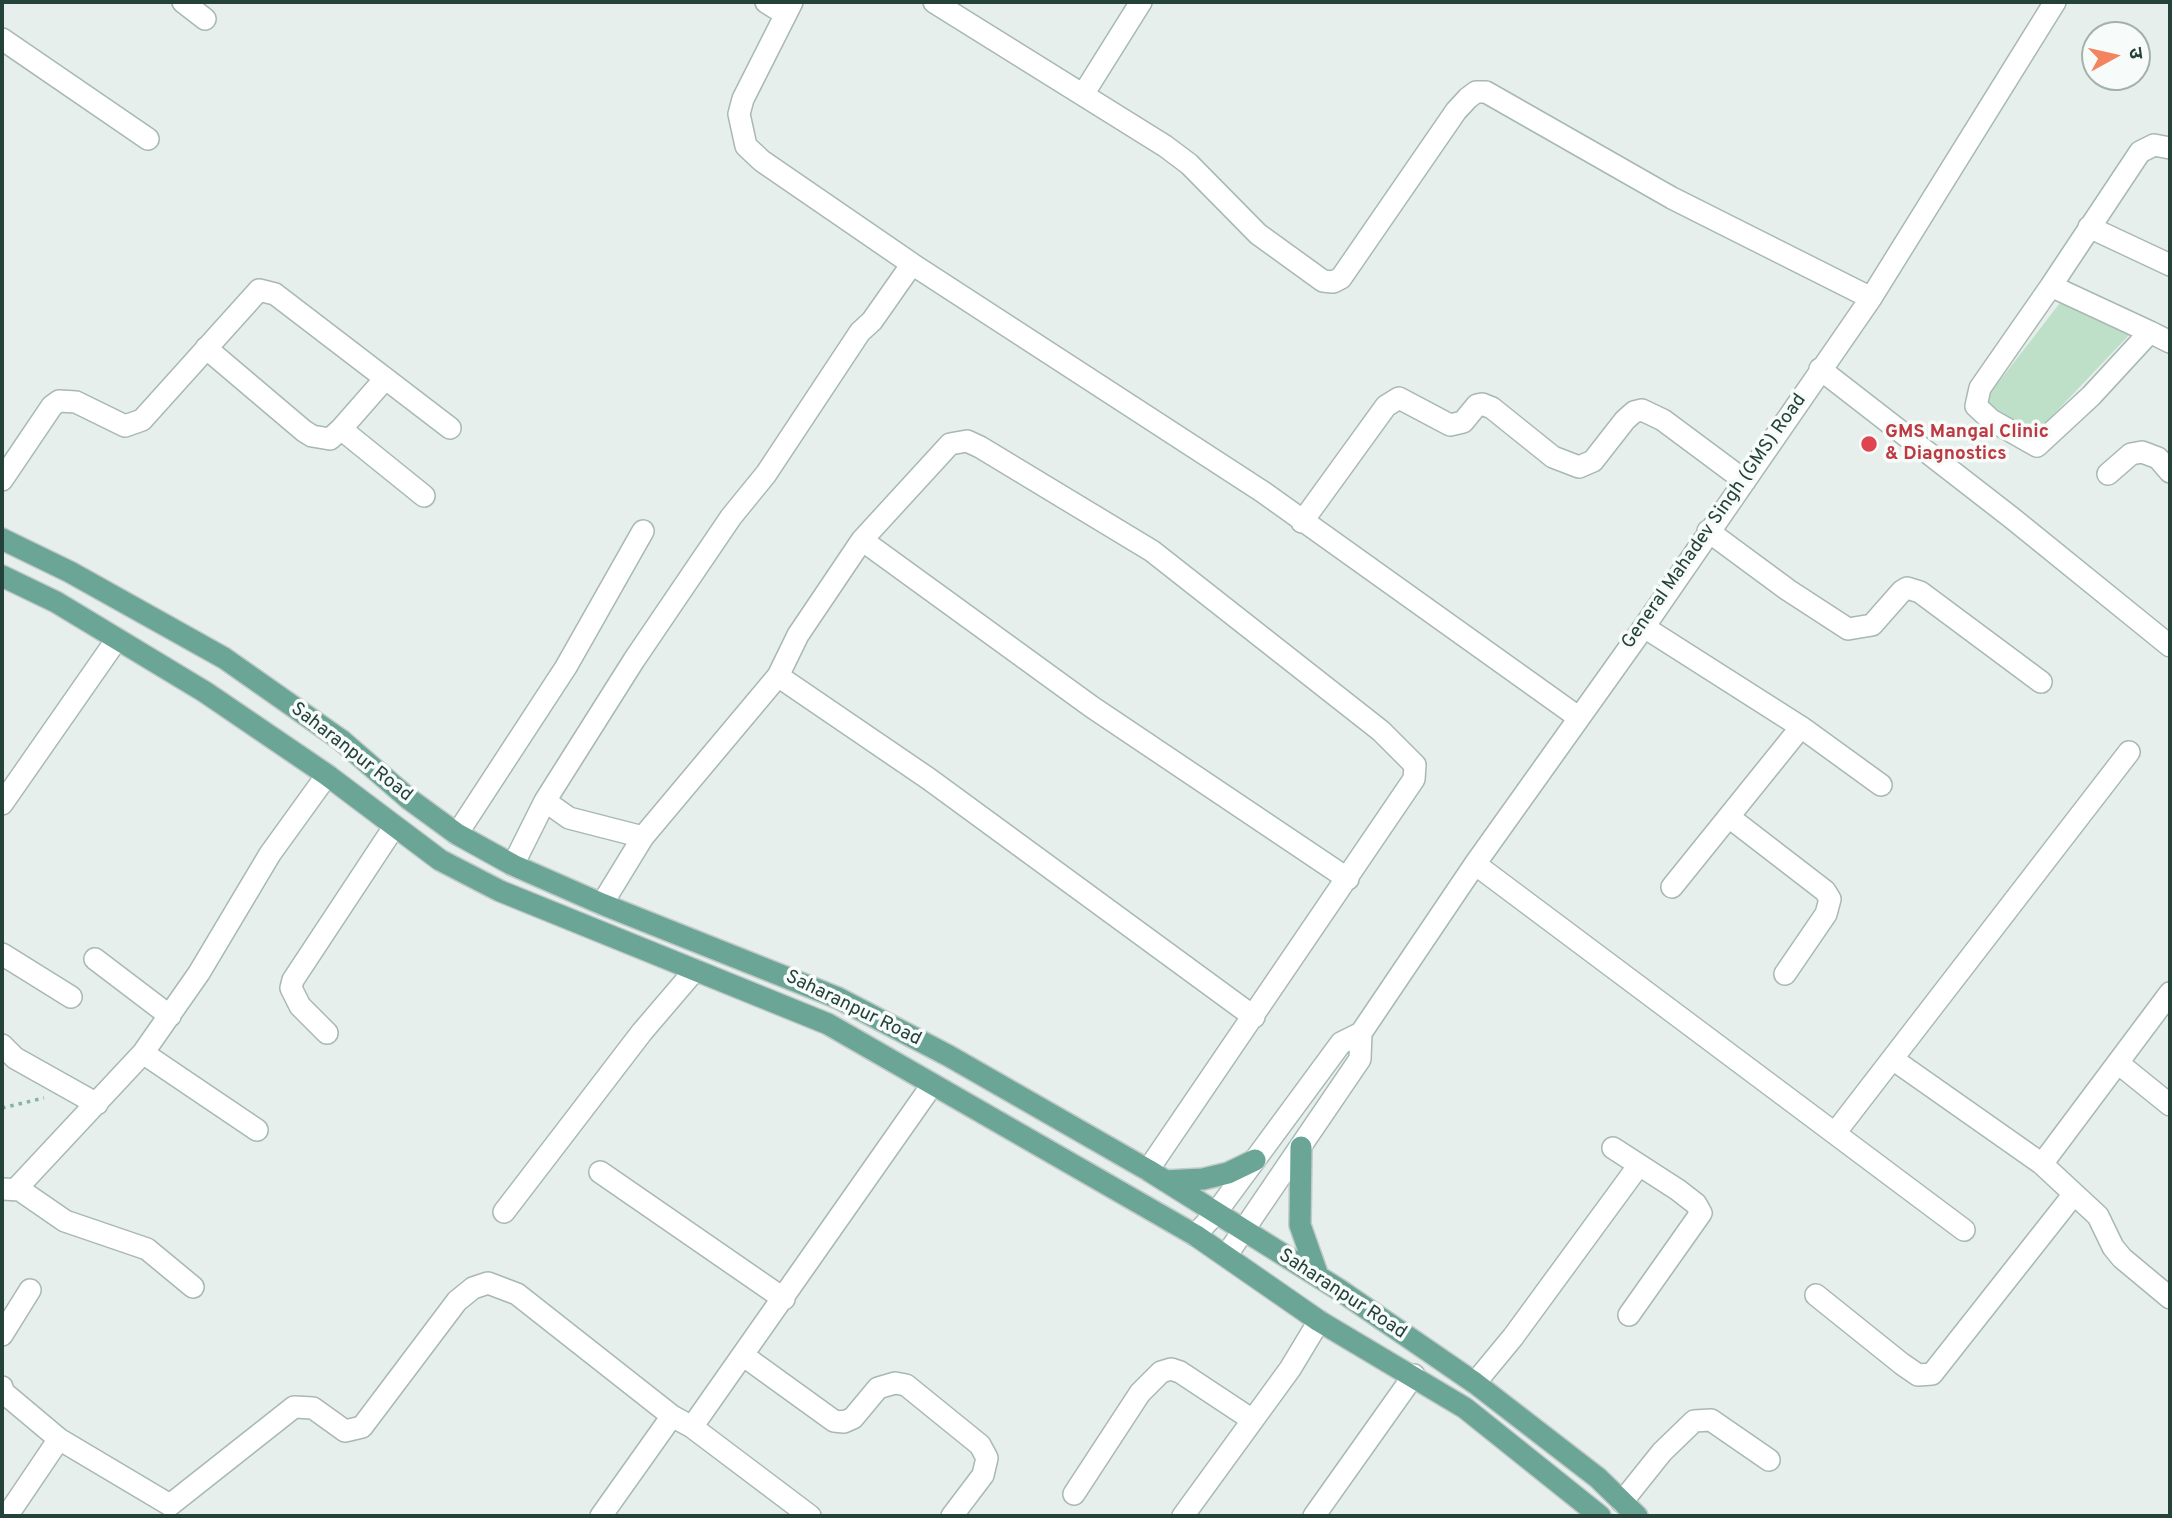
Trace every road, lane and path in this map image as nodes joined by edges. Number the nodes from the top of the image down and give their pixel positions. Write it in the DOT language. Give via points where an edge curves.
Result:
graph roads {
  1 [pos="183,2"];
  2 [pos="766,2"];
  3 [pos="934,2"];
  4 [pos="1141,2"];
  5 [pos="2044,6"];
  6 [pos="788,8"];
  7 [pos="205,19"];
  8 [pos="2,39"];
  9 [pos="1084,93"];
  10 [pos="148,139"];
  11 [pos="2170,148"];
  12 [pos="2089,227"];
  13 [pos="912,264"];
  14 [pos="2170,265"];
  15 [pos="2051,286"];
  16 [pos="1871,298"];
  17 [pos="2150,332"];
  18 [pos="2170,342"];
  19 [pos="206,348"];
  20 [pos="1820,369"];
  21 [pos="384,380"];
  22 [pos="450,428"];
  23 [pos="341,429"];
  24 [pos="2170,471"];
  25 [pos="2108,474"];
  26 [pos="2,480"];
  27 [pos="1745,481"];
  28 [pos="424,496"];
  29 [pos="1302,522"];
  30 [pos="643,531"];
  31 [pos="1709,531"];
  32 [pos="2,539"];
  33 [pos="862,540"];
  34 [pos="2,576"];
  35 [pos="1644,627"];
  36 [pos="117,639"];
  37 [pos="2170,646"];
  38 [pos="778,676"];
  39 [pos="2041,682"];
  40 [pos="1578,717"];
  41 [pos="1801,727"];
  42 [pos="2129,752"];
  43 [pos="327,775"];
  44 [pos="1881,785"];
  45 [pos="545,801"];
  46 [pos="2,804"];
  47 [pos="1729,817"];
  48 [pos="394,827"];
  49 [pos="457,834"];
  50 [pos="643,837"];
  51 [pos="1475,864"];
  52 [pos="513,865"];
  53 [pos="1348,879"];
  54 [pos="1672,887"];
  55 [pos="602,904"];
  56 [pos="2,954"];
  57 [pos="95,959"];
  58 [pos="695,970"];
  59 [pos="1785,974"];
  60 [pos="2170,993"];
  61 [pos="71,998"];
  62 [pos="838,998"];
  63 [pos="170,1016"];
  64 [pos="1254,1017"];
  65 [pos="828,1024"];
  66 [pos="327,1033"];
  67 [pos="1361,1033"];
  68 [pos="2,1045"];
  69 [pos="143,1053"];
  70 [pos="1894,1060"];
  71 [pos="2118,1063"];
  72 [pos="932,1085"];
  73 [pos="72,1091"];
  74 [pos="97,1104"];
  75 [pos="2170,1105"];
  76 [pos="2,1108"];
  77 [pos="257,1129"];
  78 [pos="1835,1133"];
  79 [pos="1301,1147"];
  80 [pos="1614,1148"];
  81 [pos="1255,1160"];
  82 [pos="2042,1164"];
  83 [pos="1639,1165"];
  84 [pos="600,1172"];
  85 [pos="1157,1176"];
  86 [pos="6,1188"];
  87 [pos="2074,1194"];
  88 [pos="504,1212"];
  89 [pos="1215,1214"];
  90 [pos="1964,1230"];
  91 [pos="1245,1232"];
  92 [pos="1195,1235"];
  93 [pos="1226,1256"];
  94 [pos="1318,1276"];
  95 [pos="193,1287"];
  96 [pos="30,1290"];
  97 [pos="1816,1295"];
  98 [pos="2170,1298"];
  99 [pos="784,1299"];
  100 [pos="1629,1315"];
  101 [pos="1319,1321"];
  102 [pos="2,1335"];
  103 [pos="744,1356"];
  104 [pos="1415,1375"];
  105 [pos="1475,1383"];
  106 [pos="2,1387"];
  107 [pos="672,1416"];
  108 [pos="1251,1419"];
  109 [pos="692,1427"];
  110 [pos="59,1439"];
  111 [pos="1769,1460"];
  112 [pos="1074,1494"];
  113 [pos="1629,1509"];
  114 [pos="7,1516"];
  115 [pos="601,1516"];
  116 [pos="810,1516"];
  117 [pos="953,1516"];
  118 [pos="1183,1516"];
  119 [pos="1314,1516"];
  120 [pos="1600,1516"];
  1 -- 7 [label="street"];
  2 -- 6 [label="street"];
  3 -- 9 [label="street"];
  4 -- 9 [label="street"];
  5 -- 16 [label="street, General Mahadev Singh (GMS) Road"];
  6 -- 13 [label="street" via="743,99 739,114 746,146"];
  8 -- 10 [label="street"];
  9 -- 16 [label="street" via="1189,164 1258,234 1323,281 1341,278 1456,111 1476,92 1486,92 1672,198"];
  11 -- 12 [label="street" via="2154,145 2140,152"];
  12 -- 14 [label="street"];
  12 -- 15 [label="street"];
  13 -- 29 [label="street" via="1263,492"];
  13 -- 45 [label="street" via="731,517 585,733"];
  15 -- 17 [label="street"];
  15 -- 17 [label="street" via="1976,399 1979,411 2030,444 2045,442"];
  16 -- 20 [label="street, General Mahadev Singh (GMS) Road"];
  17 -- 18 [label="street"];
  19 -- 21 [label="street" via="251,296 266,290"];
  19 -- 23 [label="street" via="312,436 330,439"];
  19 -- 26 [label="street" via="149,415 133,424 118,424 76,402 59,401"];
  20 -- 27 [label="street, General Mahadev Singh (GMS) Road"];
  20 -- 37 [label="street"];
  21 -- 22 [label="street"];
  21 -- 23 [label="street"];
  23 -- 28 [label="street"];
  24 -- 25 [label="street" via="2158,458 2141,453 2131,454"];
  27 -- 29 [label="street" via="1663,420 1642,410 1625,420 1593,461 1578,467 1553,457 1482,404 1463,422 1450,425 1399,398 1387,405"];
  27 -- 31 [label="street, General Mahadev Singh (GMS) Road"];
  29 -- 40 [label="street"];
  30 -- 49 [label="street" via="566,667"];
  31 -- 35 [label="street, General Mahadev Singh (GMS) Road"];
  31 -- 39 [label="street" via="1848,629 1872,625 1907,588 1920,592"];
  32 -- 49 [label="main road, Saharanpur Road" via="224,658 341,740"];
  33 -- 38 [label="street" via="798,635"];
  33 -- 53 [label="street" via="1093,707"];
  33 -- 53 [label="street" via="958,440 980,447 1152,551 1381,730 1415,765 1414,779"];
  34 -- 36 [label="main road, Saharanpur Road"];
  35 -- 40 [label="street, General Mahadev Singh (GMS) Road"];
  35 -- 41 [label="street"];
  36 -- 43 [label="main road, Saharanpur Road"];
  36 -- 46 [label="street"];
  38 -- 50 [label="street"];
  38 -- 64 [label="street" via="929,779"];
  40 -- 51 [label="street, General Mahadev Singh (GMS) Road"];
  41 -- 44 [label="street"];
  41 -- 47 [label="street"];
  42 -- 70 [label="street"];
  43 -- 48 [label="main road, Saharanpur Road"];
  43 -- 63 [label="street" via="270,853"];
  45 -- 50 [label="street" via="569,818"];
  45 -- 52 [label="street"];
  47 -- 54 [label="street"];
  47 -- 59 [label="street" via="1825,891 1829,899 1826,914"];
  48 -- 58 [label="main road, Saharanpur Road" via="440,860 500,891"];
  48 -- 66 [label="street" via="293,980 291,988 300,1006"];
  49 -- 52 [label="main road, Saharanpur Road"];
  50 -- 55 [label="street"];
  51 -- 67 [label="street, General Mahadev Singh (GMS) Road"];
  51 -- 78 [label="street"];
  52 -- 55 [label="main road, Saharanpur Road"];
  53 -- 64 [label="street"];
  55 -- 62 [label="main road, Saharanpur Road"];
  56 -- 61 [label="street"];
  57 -- 63 [label="street"];
  58 -- 65 [label="main road, Saharanpur Road"];
  58 -- 88 [label="street"];
  60 -- 71 [label="street"];
  62 -- 65 [label="main road"];
  62 -- 85 [label="main road, Saharanpur Road"];
  63 -- 69 [label="street"];
  64 -- 85 [label="street"];
  65 -- 72 [label="main road, Saharanpur Road"];
  67 -- 79 [label="street, General Mahadev Singh (GMS) Road" via="1360,1059"];
  67 -- 81 [label="street, General Mahadev Singh (GMS) Road" via="1341,1043"];
  68 -- 73 [label="street"];
  69 -- 74 [label="street"];
  69 -- 77 [label="street"];
  70 -- 78 [label="street"];
  70 -- 82 [label="street"];
  71 -- 75 [label="street"];
  71 -- 82 [label="street"];
  72 -- 92 [label="main road, Saharanpur Road"];
  72 -- 99 [label="street"];
  73 -- 74 [label="street"];
  73 -- 76 [label="path"];
  74 -- 86 [label="street"];
  78 -- 90 [label="street"];
  79 -- 91 [label="street, General Mahadev Singh (GMS) Road"];
  79 -- 94 [label="main road" via="1300,1225"];
  80 -- 83 [label="street"];
  81 -- 85 [label="main road" via="1216,1176"];
  81 -- 89 [label="street, General Mahadev Singh (GMS) Road"];
  82 -- 87 [label="street"];
  83 -- 100 [label="street" via="1678,1189 1701,1213"];
  83 -- 105 [label="street"];
  84 -- 99 [label="street"];
  85 -- 89 [label="main road, Saharanpur Road"];
  86 -- 95 [label="street" via="65,1221 147,1249"];
  87 -- 97 [label="street" via="1931,1374 1918,1375"];
  87 -- 98 [label="street" via="2098,1216 2118,1253"];
  89 -- 91 [label="main road, Saharanpur Road"];
  89 -- 92 [label="street, General Mahadev Singh (GMS) Road"];
  91 -- 93 [label="street, General Mahadev Singh (GMS) Road"];
  91 -- 94 [label="main road, Saharanpur Road"];
  92 -- 93 [label="main road, Saharanpur Road"];
  93 -- 101 [label="main road, Saharanpur Road"];
  94 -- 105 [label="main road, Saharanpur Road"];
  96 -- 102 [label="street"];
  99 -- 103 [label="street"];
  101 -- 104 [label="main road, Saharanpur Road"];
  101 -- 108 [label="street" via="1290,1370"];
  103 -- 109 [label="street"];
  103 -- 117 [label="street" via="834,1421 853,1418 878,1388 906,1385 980,1445 987,1458 983,1475"];
  104 -- 119 [label="street"];
  104 -- 120 [label="main road, Saharanpur Road" via="1506,1439"];
  105 -- 113 [label="main road, Saharanpur Road" via="1598,1478"];
  106 -- 110 [label="street"];
  107 -- 109 [label="street"];
  107 -- 110 [label="street" via="517,1294 488,1283 472,1288 457,1301 362,1427 345,1431 313,1408 294,1407 170,1505"];
  107 -- 115 [label="street"];
  108 -- 112 [label="street" via="1180,1372 1161,1372 1140,1394"];
  108 -- 118 [label="street"];
  109 -- 116 [label="street"];
  110 -- 114 [label="street"];
  111 -- 113 [label="street" via="1711,1420 1694,1421 1662,1452"];
}
